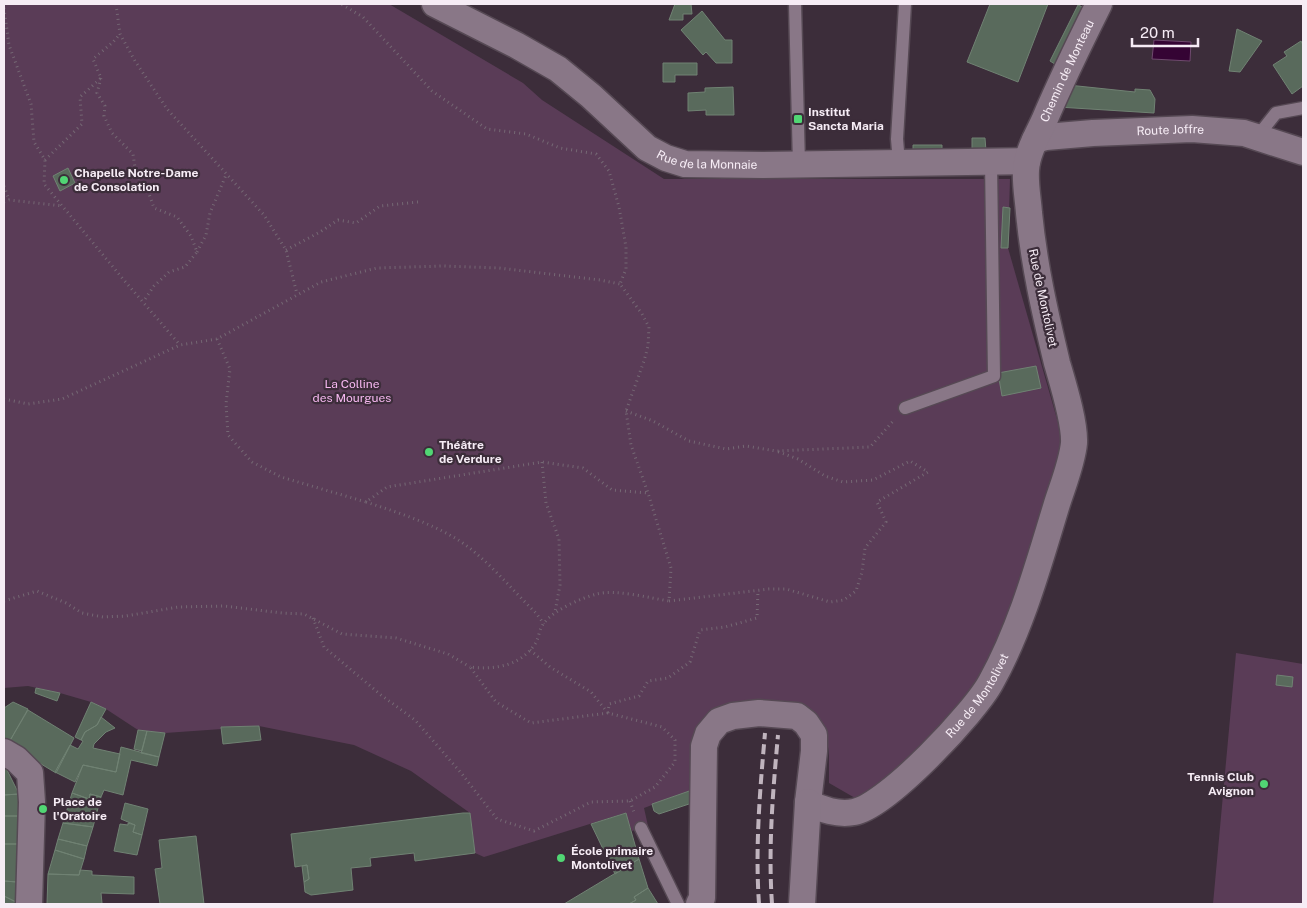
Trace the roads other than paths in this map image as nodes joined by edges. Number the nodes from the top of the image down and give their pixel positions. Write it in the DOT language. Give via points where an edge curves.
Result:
graph roads {
  1 [pos="435,4"];
  2 [pos="795,4"];
  3 [pos="905,4"];
  4 [pos="1099,4"];
  5 [pos="1303,108"];
  6 [pos="1257,137"];
  7 [pos="1031,150"];
  8 [pos="1303,152"];
  9 [pos="991,162"];
  10 [pos="899,163"];
  11 [pos="799,165"];
  12 [pos="905,408"];
  13 [pos="4,752"];
  14 [pos="808,802"];
  15 [pos="641,828"];
  16 [pos="29,904"];
  17 [pos="678,904"];
  18 [pos="700,904"];
  19 [pos="802,904"];
  1 -- 11 [label="street, Rue de la Monnaie" via="558,69 647,148 666,158 685,164"];
  2 -- 11 [label="lane"];
  3 -- 10 [label="lane" via="897,139"];
  4 -- 7 [label="street, Chemin de Monteau"];
  5 -- 6 [label="lane" via="1276,113"];
  6 -- 7 [label="street, Route Joffre" via="1192,129 1093,133 1046,137"];
  6 -- 8 [label="street, Route Joffre"];
  7 -- 9 [label="street, Rue de la Monnaie"];
  7 -- 14 [label="street, Rue de Montolivet" via="1026,180 1033,254 1074,442 1022,612 990,684 978,702 917,768 870,806 854,812 838,813"];
  9 -- 10 [label="street, Rue de la Monnaie"];
  9 -- 12 [label="lane" via="994,376"];
  10 -- 11 [label="street, Rue de la Monnaie"];
  13 -- 16 [label="street" via="30,773"];
  14 -- 18 [label="street" via="814,735 806,723 797,716 759,713 719,721 708,734 704,746"];
  14 -- 19 [label="street"];
  15 -- 17 [label="lane"];
}
